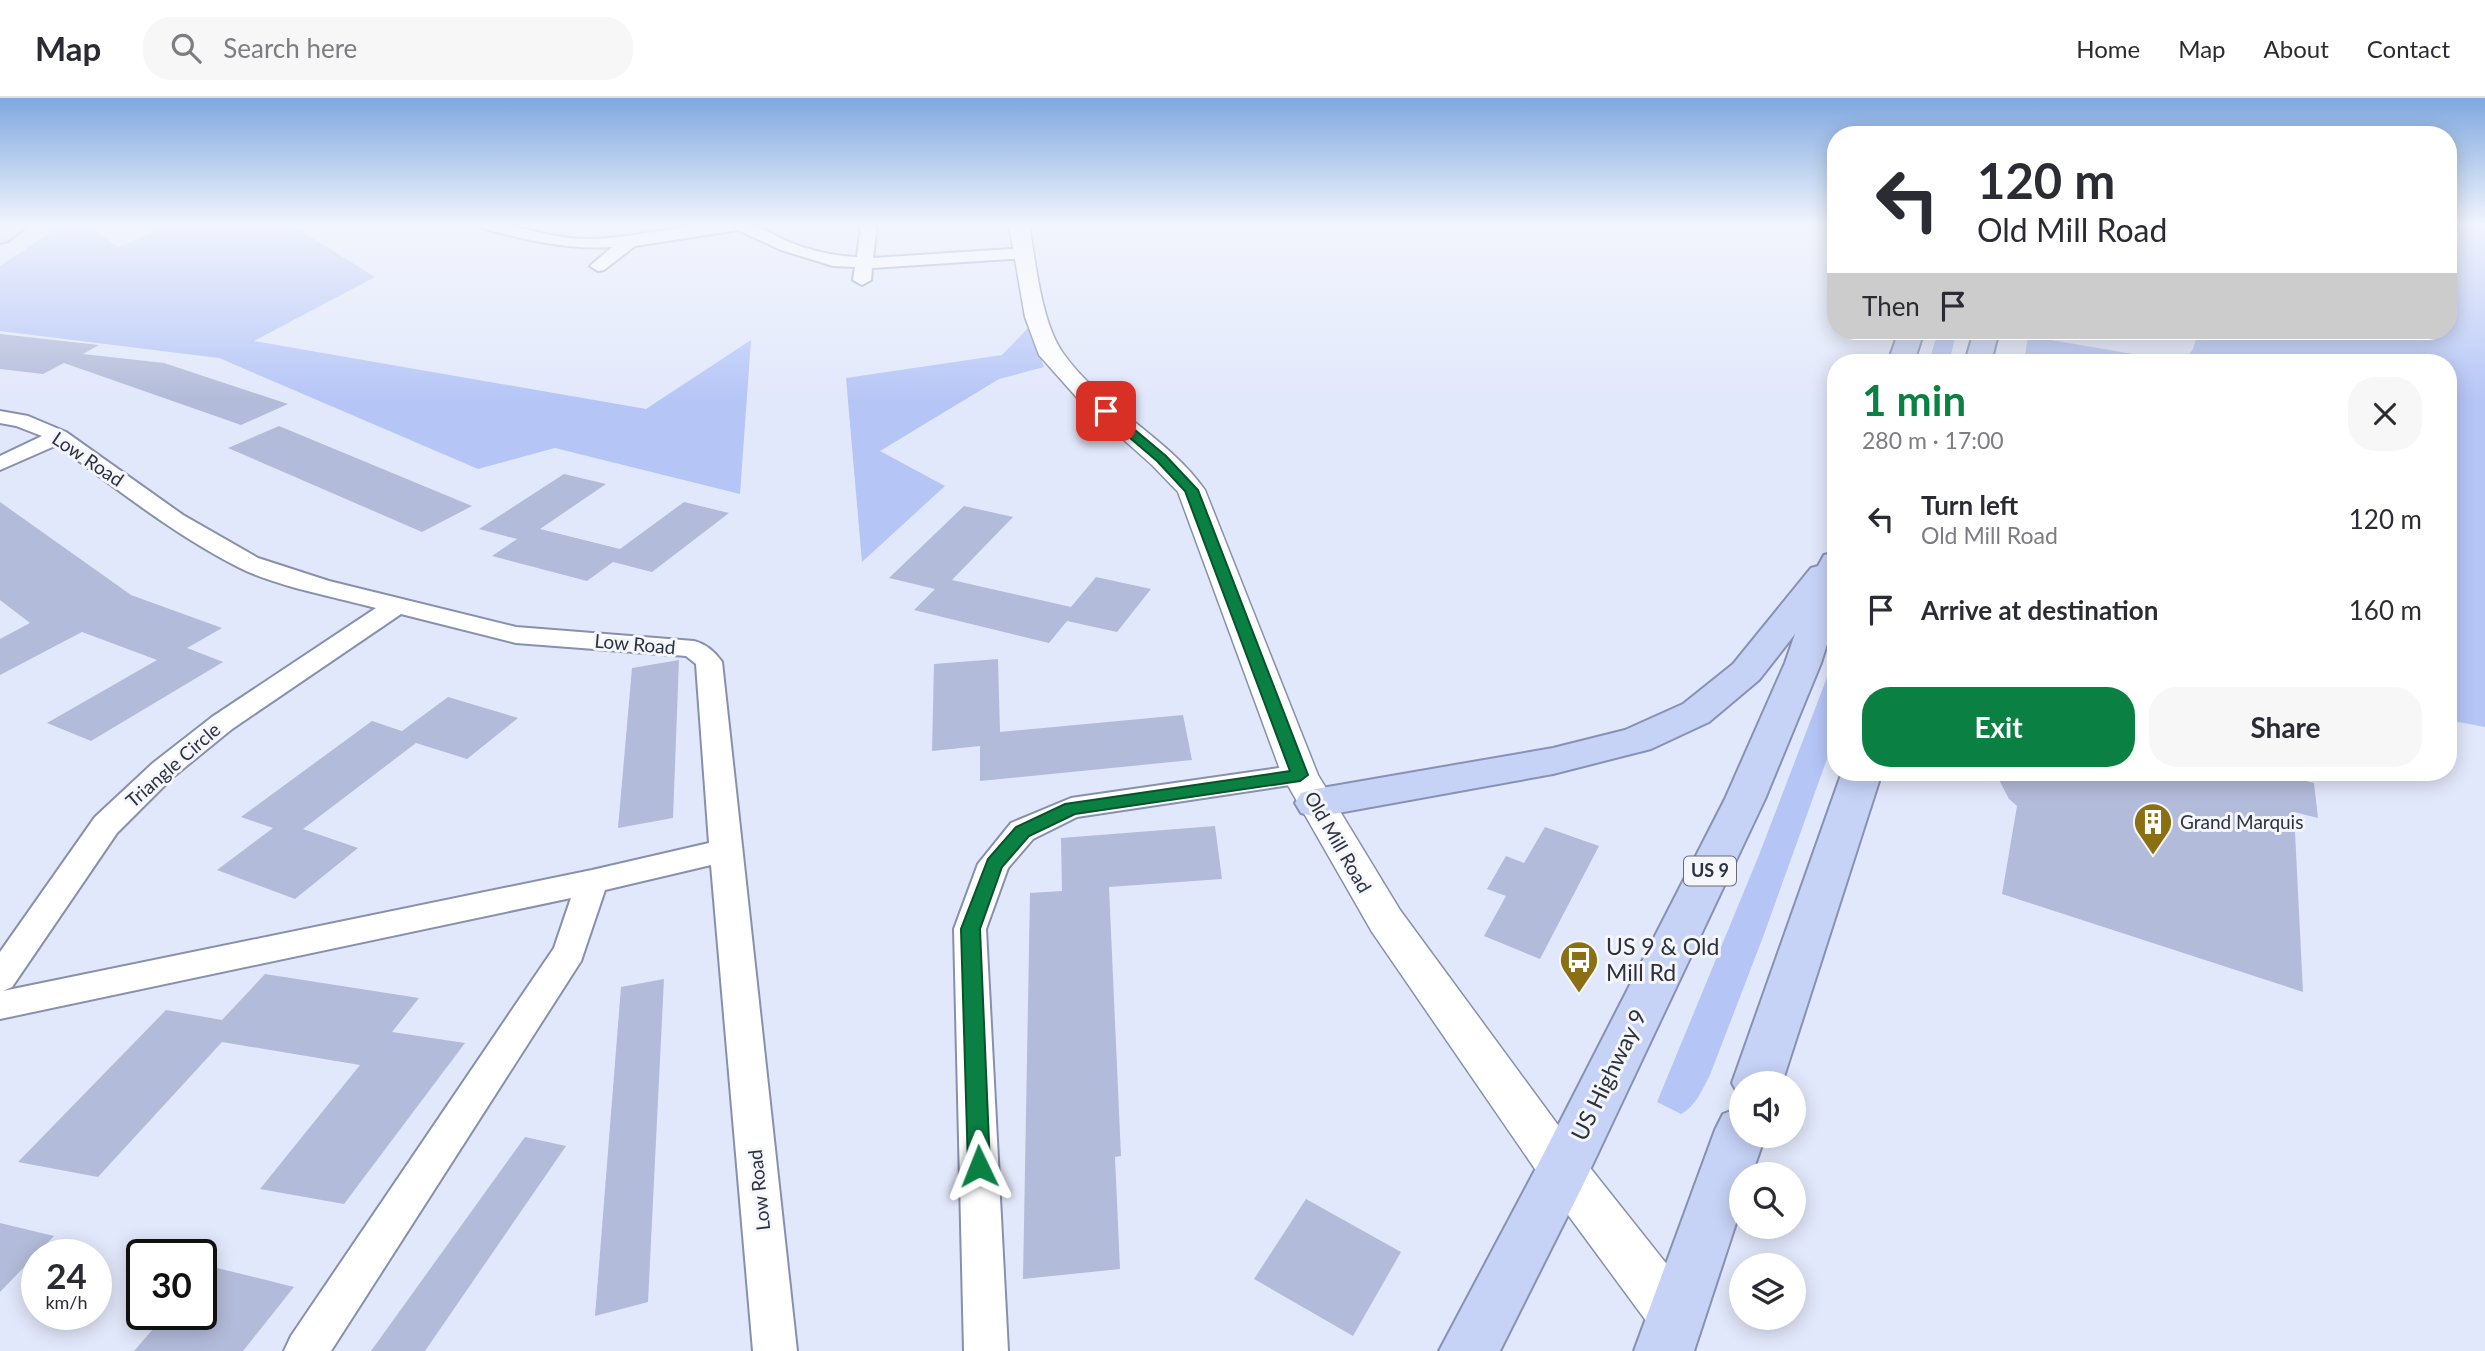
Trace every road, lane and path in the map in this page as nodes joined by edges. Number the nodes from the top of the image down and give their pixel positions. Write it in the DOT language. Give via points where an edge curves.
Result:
graph roads {
  1 [pos="1030,283"];
  2 [pos="0,417"];
  3 [pos="59,436"];
  4 [pos="0,464"];
  5 [pos="1827,572"];
  6 [pos="1827,589"];
  7 [pos="397,605"];
  8 [pos="1859,781"];
  9 [pos="1308,789"];
  10 [pos="725,850"];
  11 [pos="592,882"];
  12 [pos="0,978"];
  13 [pos="0,1005"];
  14 [pos="1761,1071"];
  15 [pos="1736,1148"];
  16 [pos="1563,1170"];
  17 [pos="1680,1340"];
  18 [pos="306,1351"];
  19 [pos="775,1351"];
  20 [pos="986,1351"];
  21 [pos="1469,1351"];
  1 -- 9 [label="street, Old Mill Road" via="1051,355 1088,396 1191,490"];
  2 -- 3 [label="street, Low Road"];
  3 -- 4 [label="street"];
  3 -- 7 [label="street, Low Road" via="175,520 249,563"];
  5 -- 9 [label="highway" via="1746,672 1696,713 1637,740 1553,761"];
  6 -- 16 [label="highway, US Highway 9 / US 9" via="1803,663 1745,799"];
  7 -- 10 [label="street, Low Road" via="516,635 694,649 709,662"];
  7 -- 12 [label="street, Triangle Circle" via="222,723 163,770 106,825"];
  8 -- 14 [label="highway"];
  9 -- 16 [label="street, Old Mill Road" via="1386,921"];
  9 -- 20 [label="street" via="1071,808 1022,831 994,864 970,929"];
  10 -- 11 [label="street"];
  10 -- 19 [label="street, Low Road"];
  11 -- 13 [label="street"];
  11 -- 18 [label="street" via="569,952"];
  15 -- 17 [label="highway"];
  16 -- 17 [label="street, Old Mill Road"];
  16 -- 21 [label="highway, US Highway 9 / US 9"];
}
